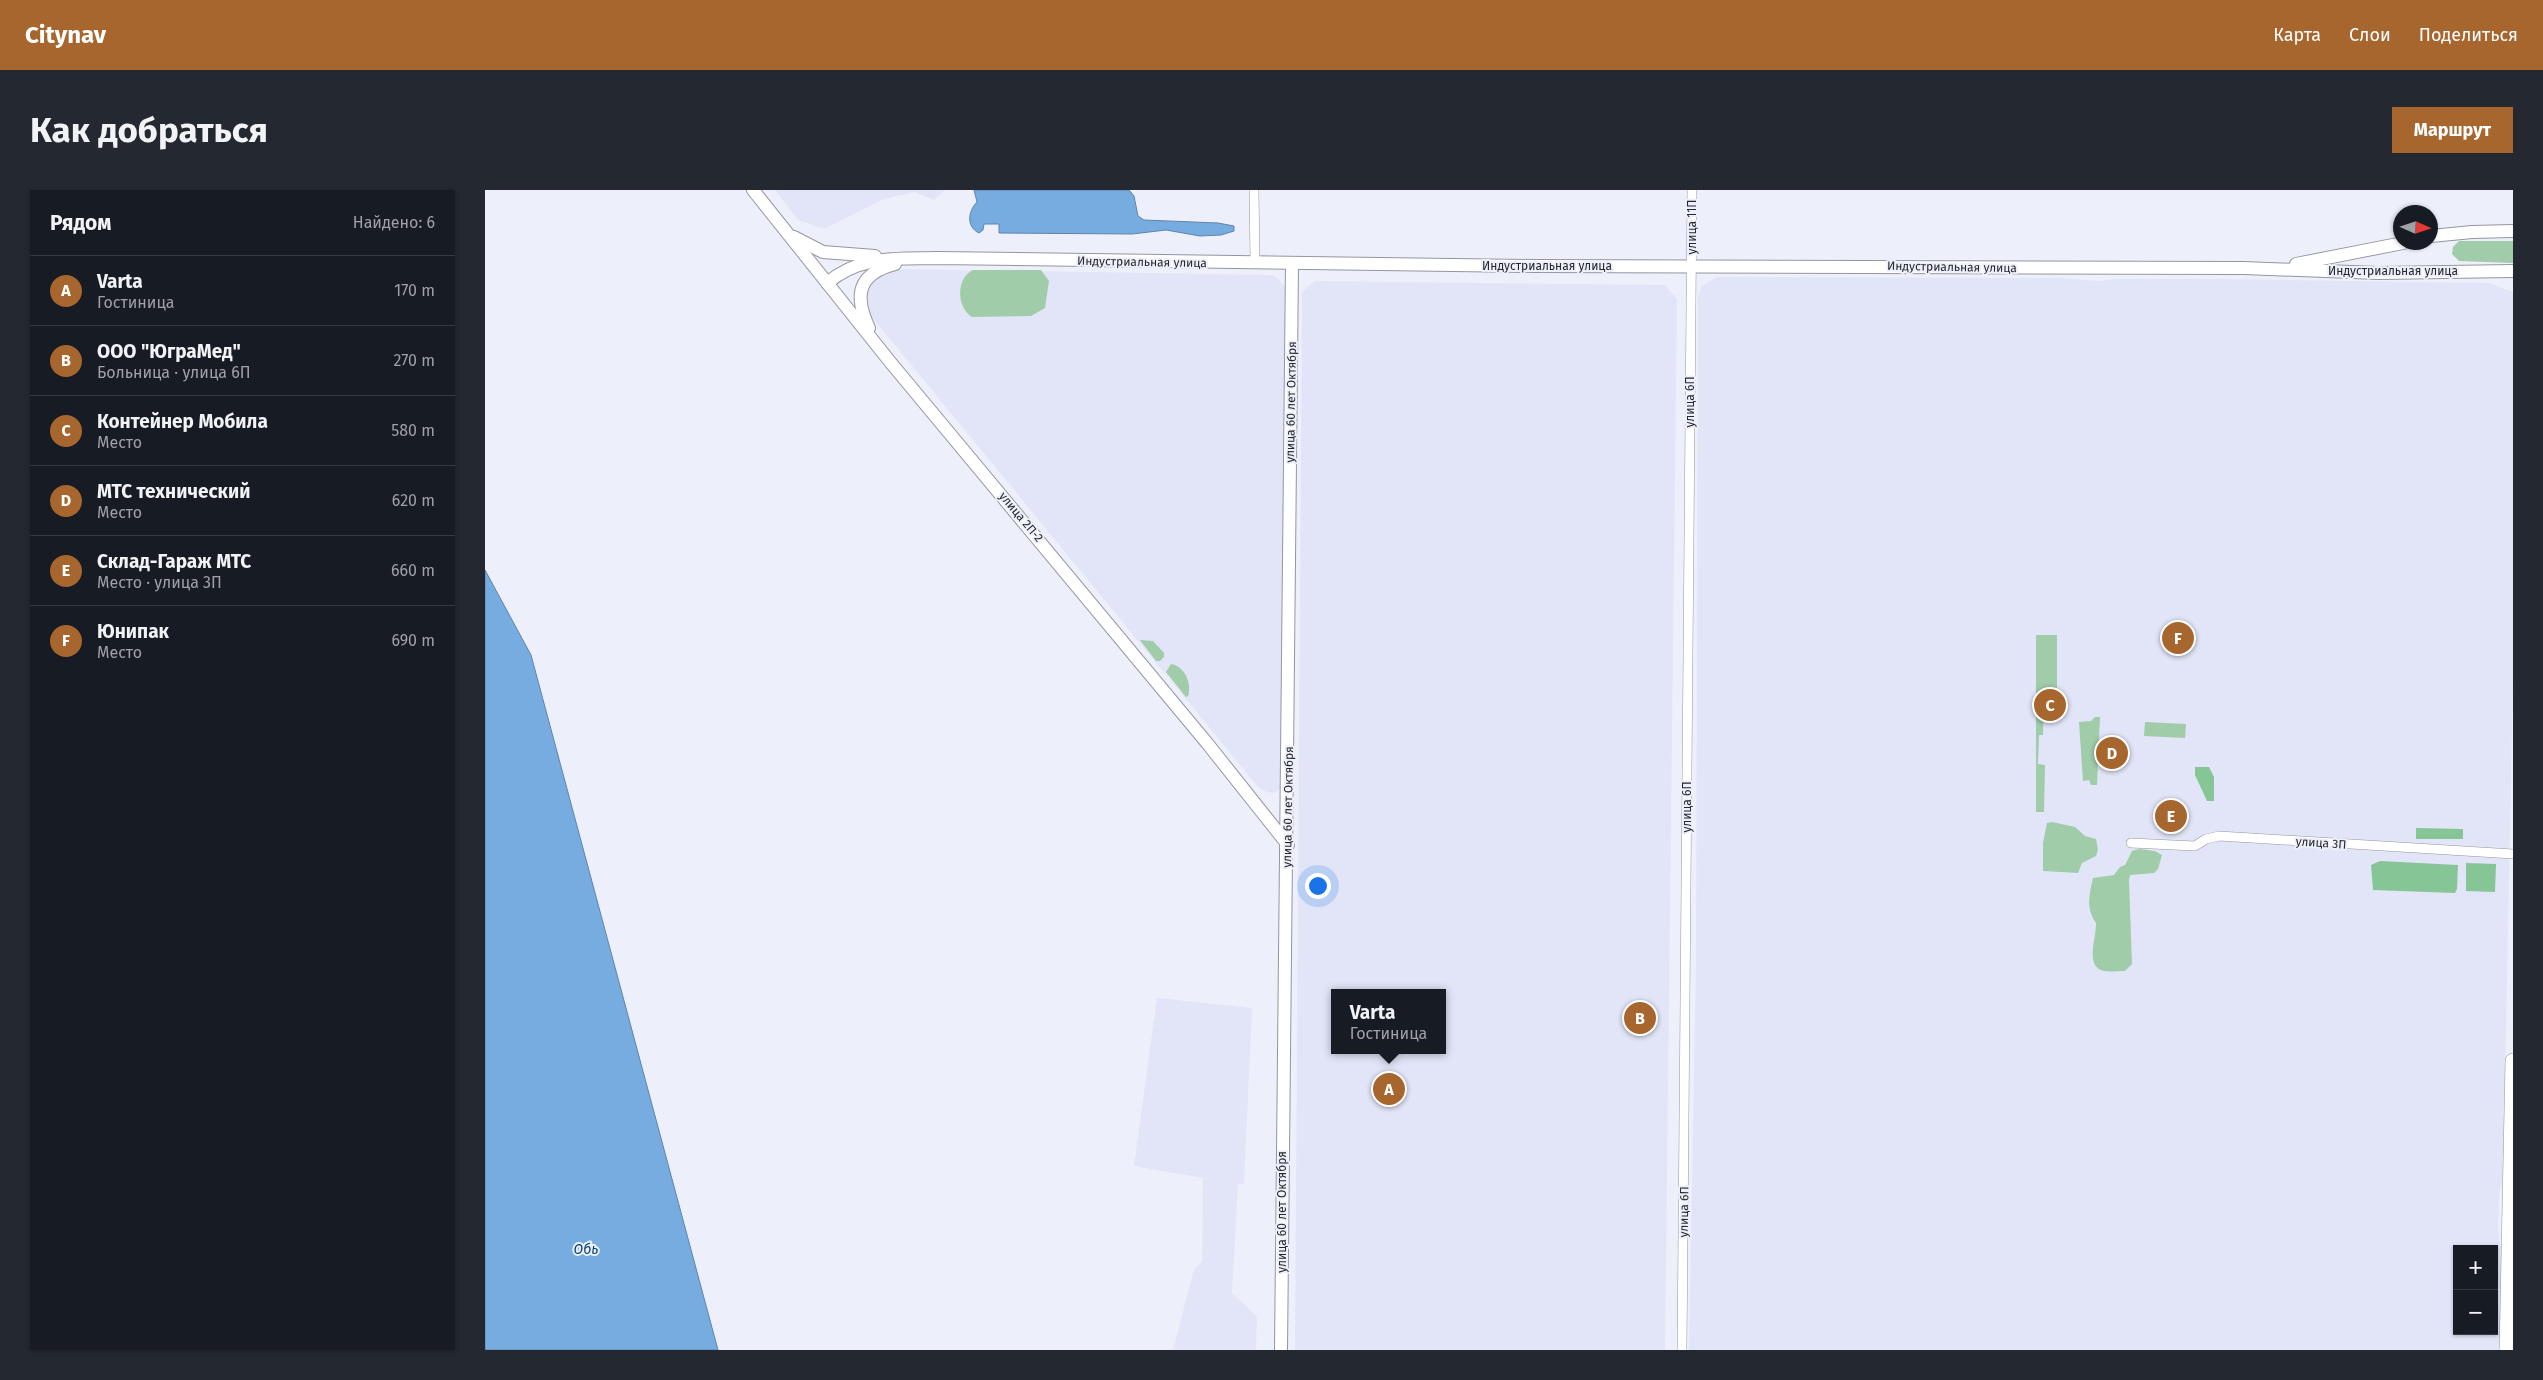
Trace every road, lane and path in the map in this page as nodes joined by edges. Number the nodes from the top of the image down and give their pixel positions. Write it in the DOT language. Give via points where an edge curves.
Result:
graph roads {
  1 [pos="753,190"];
  2 [pos="1254,190"];
  3 [pos="1692,190"];
  4 [pos="782,229"];
  5 [pos="2513,231"];
  6 [pos="2438,235"];
  7 [pos="2393,245"];
  8 [pos="937,258"];
  9 [pos="1255,262"];
  10 [pos="1292,263"];
  11 [pos="1692,265"];
  12 [pos="2274,268"];
  13 [pos="2490,271"];
  14 [pos="2513,271"];
  15 [pos="2513,279"];
  16 [pos="827,284"];
  17 [pos="876,344"];
  18 [pos="2131,843"];
  19 [pos="1288,845"];
  20 [pos="2513,854"];
  21 [pos="2513,1061"];
  22 [pos="2509,1345"];
  23 [pos="1281,1350"];
  24 [pos="1682,1350"];
  1 -- 4 [label="main road, улица 2П-2"];
  2 -- 9 [label="street"];
  3 -- 11 [label="street, улица 11П"];
  4 -- 8 [label="main road" via="823,252"];
  4 -- 16 [label="main road, улица 2П-2"];
  5 -- 6 [label="main road"];
  7 -- 12 [label="main road, Индустриальная улица"];
  8 -- 9 [label="main road, Индустриальная улица"];
  8 -- 16 [label="main road, Индустриальная улица" via="864,262 845,270"];
  8 -- 17 [label="main road" via="887,266 869,276 863,284 860,302"];
  9 -- 10 [label="main road, Индустриальная улица"];
  10 -- 11 [label="main road, Индустриальная улица"];
  10 -- 19 [label="main road, улица 60 лет Октября"];
  11 -- 12 [label="main road, Индустриальная улица"];
  11 -- 24 [label="street, улица 6П"];
  12 -- 13 [label="main road, Индустриальная улица" via="2378,273"];
  13 -- 14 [label="main road, Индустриальная улица"];
  13 -- 15 [label="main road"];
  16 -- 17 [label="main road, улица 2П-2"];
  17 -- 19 [label="main road, улица 2П-2" via="1201,735"];
  18 -- 20 [label="street, улица 3П" via="2195,846 2219,836"];
  19 -- 23 [label="main road, улица 60 лет Октября"];
  21 -- 22 [label="main road"];
}
